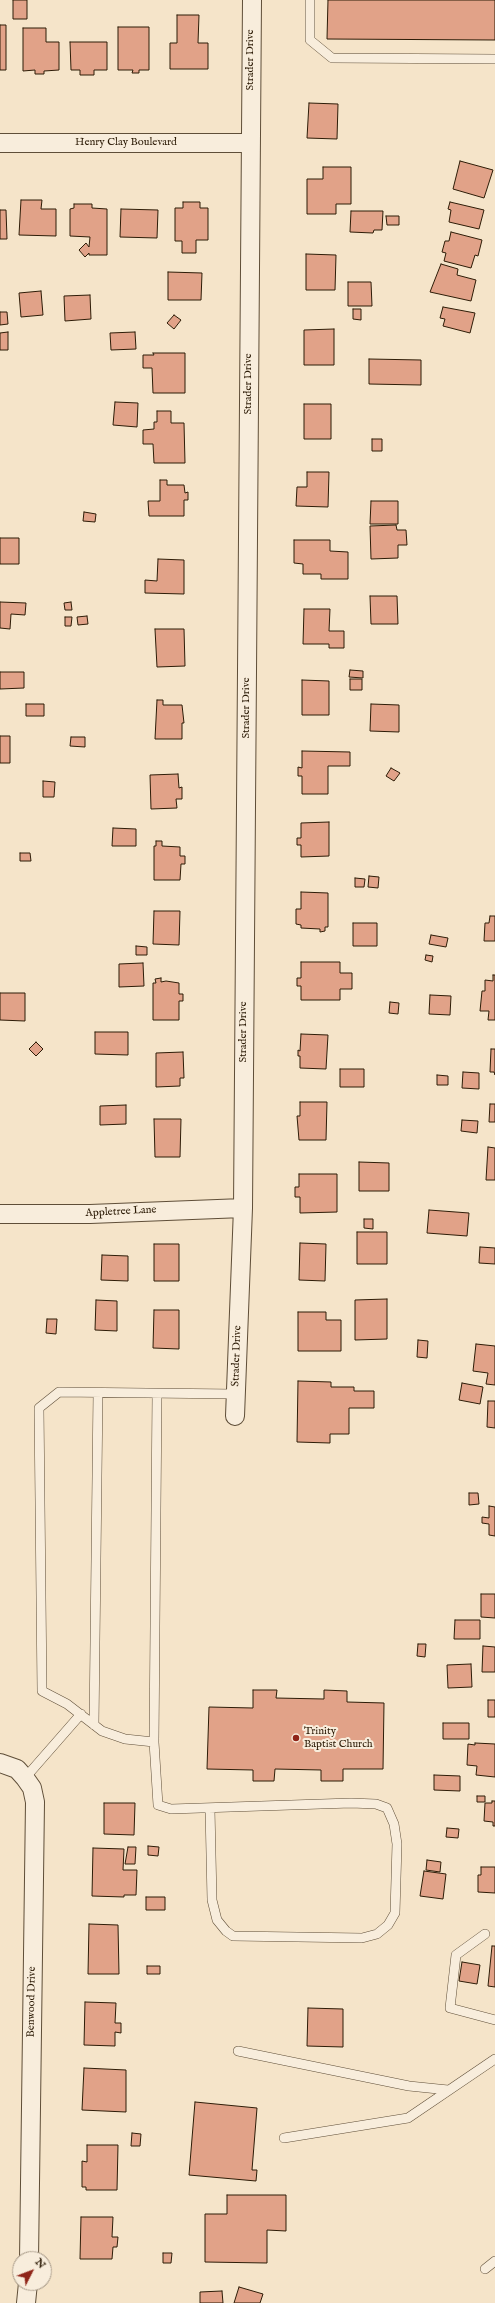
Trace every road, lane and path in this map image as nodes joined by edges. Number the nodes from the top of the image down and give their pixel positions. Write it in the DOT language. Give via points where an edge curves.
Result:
graph roads {
  1 [pos="252,0"];
  2 [pos="310,0"];
  3 [pos="495,59"];
  4 [pos="0,143"];
  5 [pos="251,143"];
  6 [pos="243,1208"];
  7 [pos="0,1214"];
  8 [pos="98,1393"];
  9 [pos="157,1394"];
  10 [pos="236,1394"];
  11 [pos="235,1416"];
  12 [pos="81,1714"];
  13 [pos="94,1725"];
  14 [pos="154,1742"];
  15 [pos="0,1763"];
  16 [pos="25,1778"];
  17 [pos="210,1809"];
  18 [pos="485,1934"];
  19 [pos="495,2020"];
  20 [pos="238,2050"];
  21 [pos="495,2059"];
  22 [pos="448,2090"];
  23 [pos="284,2138"];
  24 [pos="29,2251"];
  25 [pos="495,2261"];
  26 [pos="485,2270"];
  27 [pos="27,2291"];
  28 [pos="26,2303"];
  1 -- 5 [label="street, Strader Drive"];
  2 -- 3 [label="lane" via="310,40 332,58"];
  4 -- 5 [label="street, Henry Clay Boulevard"];
  5 -- 6 [label="street, Strader Drive"];
  6 -- 7 [label="street, Appletree Lane" via="90,1214"];
  6 -- 10 [label="street, Strader Drive"];
  8 -- 9 [label="lane"];
  8 -- 12 [label="lane" via="59,1392 39,1408 42,1691"];
  8 -- 13 [label="lane"];
  9 -- 10 [label="lane"];
  9 -- 14 [label="lane"];
  10 -- 11 [label="street, Strader Drive"];
  12 -- 13 [label="lane"];
  12 -- 16 [label="lane"];
  13 -- 14 [label="lane" via="102,1731 125,1739"];
  14 -- 17 [label="lane" via="158,1805 171,1809"];
  15 -- 16 [label="street, Benwood Drive" via="17,1769"];
  16 -- 24 [label="street, Benwood Drive" via="32,1788 35,1802"];
  17 -- 17 [label="lane" via="351,1803 376,1804 387,1808 394,1824 398,1844 395,1913 388,1925 377,1934 362,1938 233,1936 217,1920 212,1900"];
  18 -- 19 [label="lane" via="456,1955 450,2008"];
  20 -- 22 [label="lane" via="409,2086"];
  21 -- 22 [label="lane"];
  22 -- 23 [label="lane" via="408,2118"];
  25 -- 26 [label="lane"];
  27 -- 28 [label="street"];
}
